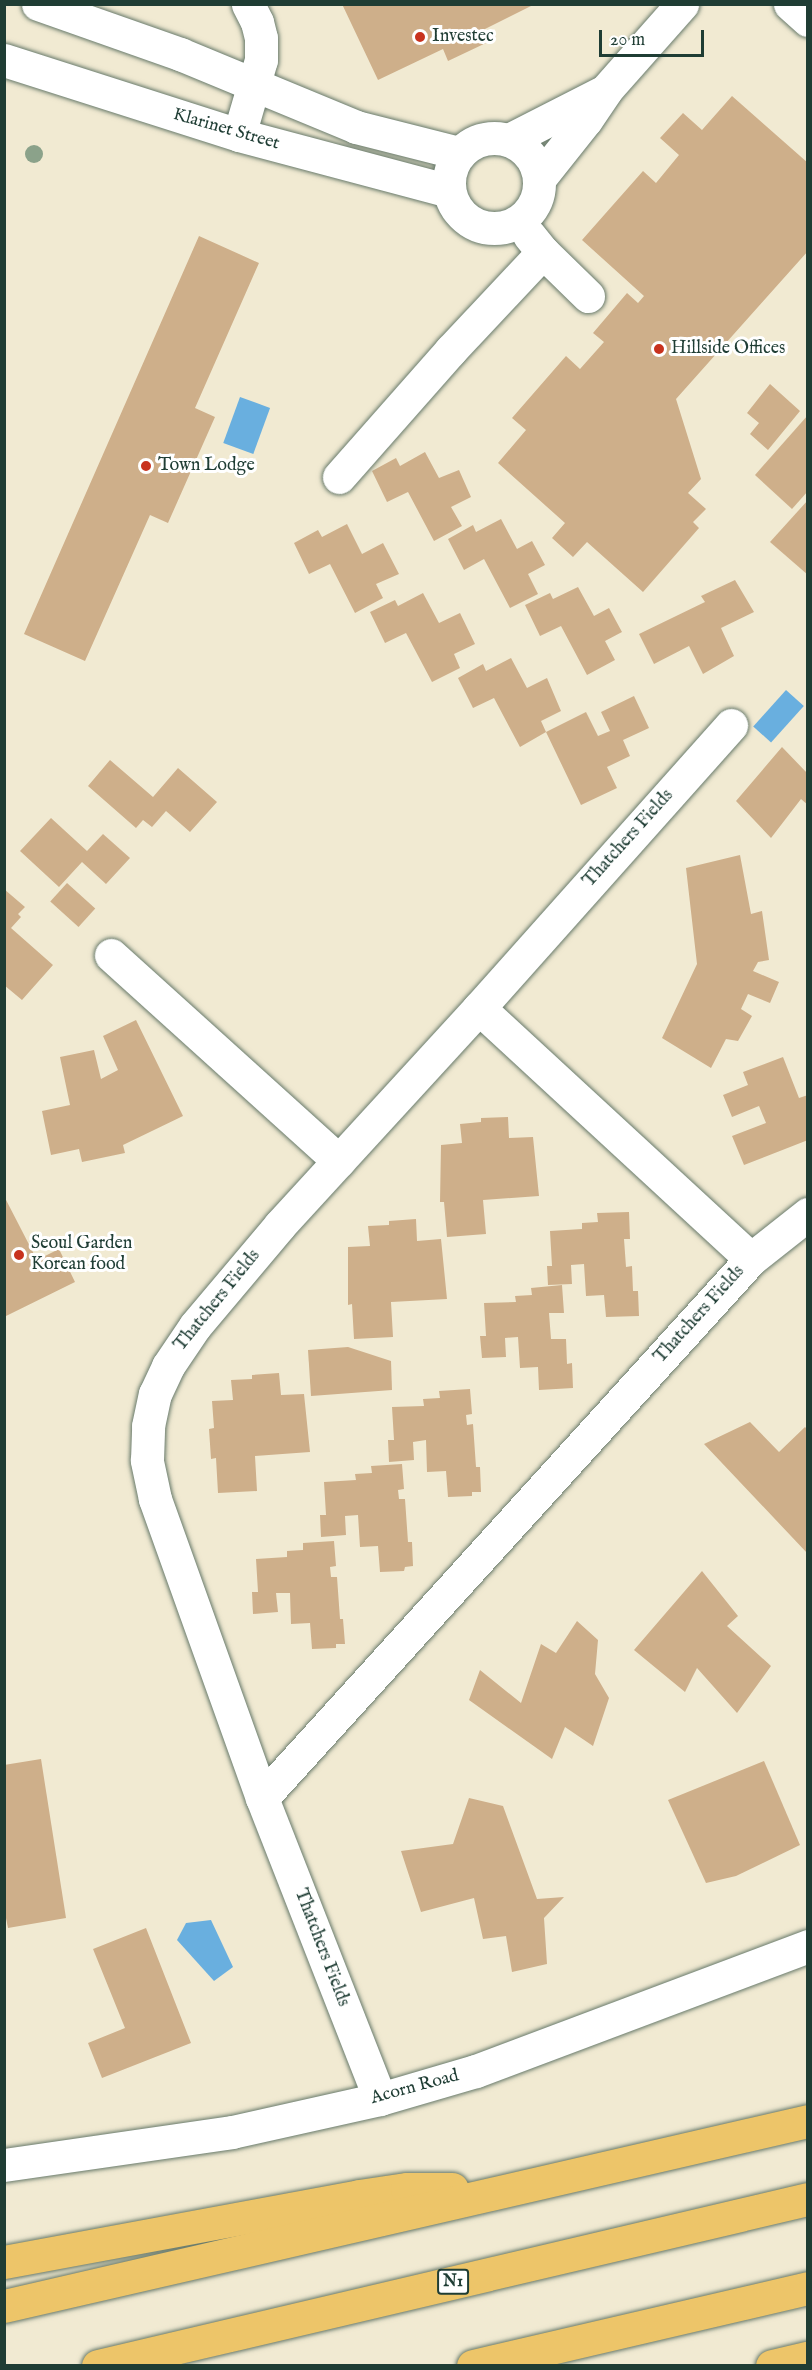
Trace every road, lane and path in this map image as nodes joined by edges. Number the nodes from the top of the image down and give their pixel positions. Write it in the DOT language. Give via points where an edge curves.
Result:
graph roads {
  1 [pos="38,4"];
  2 [pos="248,4"];
  3 [pos="682,4"];
  4 [pos="790,4"];
  5 [pos="807,20"];
  6 [pos="4,60"];
  7 [pos="254,85"];
  8 [pos="606,90"];
  9 [pos="239,135"];
  10 [pos="509,140"];
  11 [pos="459,153"];
  12 [pos="539,179"];
  13 [pos="449,191"];
  14 [pos="518,221"];
  15 [pos="543,252"];
  16 [pos="588,296"];
  17 [pos="339,477"];
  18 [pos="731,725"];
  19 [pos="111,955"];
  20 [pos="479,1008"];
  21 [pos="339,1161"];
  22 [pos="807,1214"];
  23 [pos="751,1259"];
  24 [pos="262,1798"];
  25 [pos="807,1946"];
  26 [pos="380,2099"];
  27 [pos="807,2121"];
  28 [pos="4,2165"];
  29 [pos="514,2189"];
  30 [pos="807,2199"];
  31 [pos="4,2262"];
  32 [pos="807,2288"];
  33 [pos="4,2306"];
  34 [pos="807,2358"];
  35 [pos="99,2366"];
  36 [pos="473,2366"];
  37 [pos="772,2366"];
  1 -- 7 [label="street" via="180,54"];
  2 -- 7 [label="street" via="261,38 261,60"];
  3 -- 8 [label="street"];
  4 -- 5 [label="street"];
  6 -- 9 [label="street, Klarinet Street"];
  7 -- 9 [label="street"];
  7 -- 11 [label="street" via="356,127"];
  8 -- 10 [label="street"];
  8 -- 12 [label="street"];
  9 -- 13 [label="street, Klarinet Street"];
  10 -- 11 [label="street" via="482,139"];
  10 -- 12 [label="street" via="530,156"];
  11 -- 13 [label="street" via="450,171"];
  12 -- 14 [label="street" via="534,203"];
  13 -- 14 [label="street" via="458,209 472,222 495,228"];
  14 -- 15 [label="street"];
  15 -- 16 [label="street"];
  15 -- 17 [label="street" via="450,350"];
  18 -- 20 [label="street, Thatchers Fields"];
  19 -- 21 [label="street"];
  20 -- 21 [label="street, Thatchers Fields"];
  20 -- 23 [label="street, Thatchers Fields"];
  21 -- 24 [label="street, Thatchers Fields" via="195,1326 168,1366 155,1394 148,1426 147,1460 155,1499"];
  22 -- 23 [label="street, Thatchers Fields"];
  23 -- 24 [label="street, Thatchers Fields"];
  24 -- 26 [label="street, Thatchers Fields"];
  25 -- 26 [label="street, Acorn Road" via="476,2071"];
  26 -- 28 [label="street, Acorn Road" via="232,2132"];
  27 -- 29 [label="highway"];
  29 -- 31 [label="highway" via="407,2189"];
  29 -- 33 [label="highway"];
  30 -- 35 [label="highway, N1"];
  32 -- 36 [label="highway"];
  34 -- 37 [label="highway"];
}
